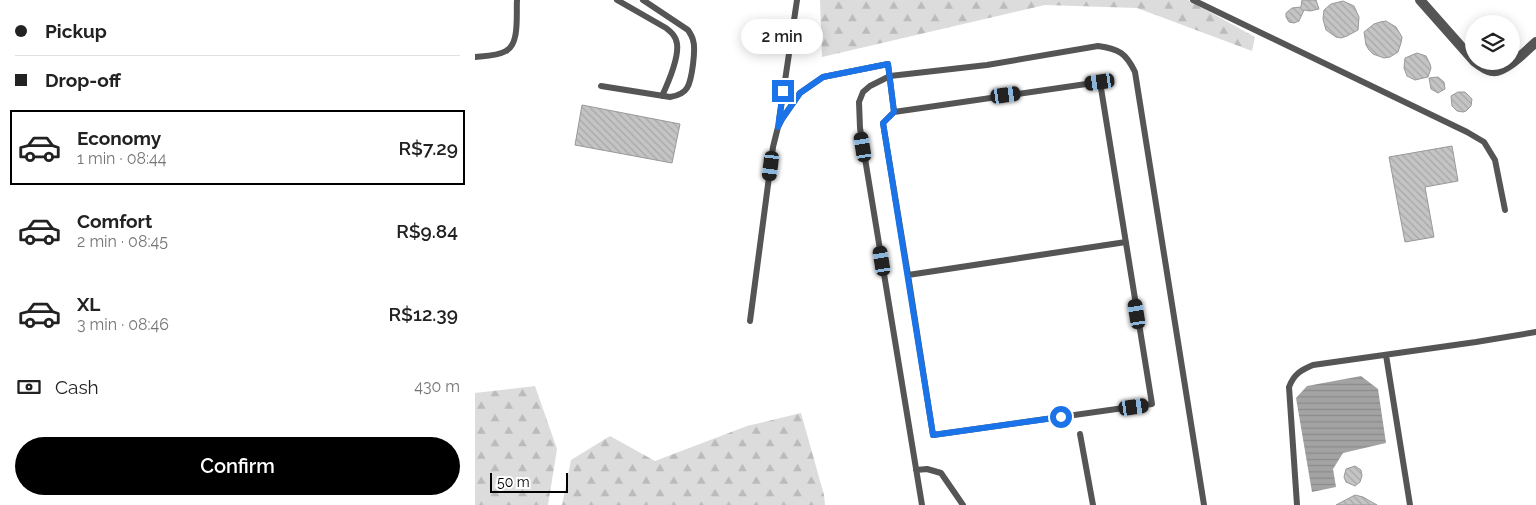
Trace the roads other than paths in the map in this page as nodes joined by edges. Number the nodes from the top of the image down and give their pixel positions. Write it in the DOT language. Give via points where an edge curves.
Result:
graph roads {
  1 [pos="517,0"];
  2 [pos="617,0"];
  3 [pos="797,0"];
  4 [pos="1193,0"];
  5 [pos="1420,0"];
  6 [pos="645,2"];
  7 [pos="638,13"];
  8 [pos="1536,42"];
  9 [pos="1465,51"];
  10 [pos="475,56"];
  11 [pos="1520,56"];
  12 [pos="890,76"];
  13 [pos="601,86"];
  14 [pos="661,96"];
  15 [pos="894,112"];
  16 [pos="778,127"];
  17 [pos="1505,210"];
  18 [pos="1126,242"];
  19 [pos="908,275"];
  20 [pos="750,321"];
  21 [pos="1536,332"];
  22 [pos="1386,355"];
  23 [pos="1080,434"];
  24 [pos="916,470"];
  25 [pos="922,505"];
  26 [pos="963,505"];
  27 [pos="1093,505"];
  28 [pos="1204,505"];
  29 [pos="1297,505"];
  30 [pos="1410,505"];
  1 -- 10 [label="lane" via="516,39 512,46 504,53"];
  2 -- 7 [label="lane"];
  3 -- 16 [label="lane"];
  4 -- 17 [label="lane" via="1483,142 1495,160"];
  5 -- 9 [label="street"];
  6 -- 7 [label="lane"];
  6 -- 14 [label="lane" via="688,30 695,46 687,88 677,96"];
  7 -- 14 [label="lane" via="672,33 677,45 671,77"];
  8 -- 11 [label="street"];
  12 -- 15 [label="lane"];
  12 -- 16 [label="lane" via="888,64 823,77 800,93"];
  12 -- 24 [label="lane" via="863,92 859,102 860,128"];
  12 -- 28 [label="lane" via="1098,46 1112,48 1129,60 1135,72"];
  13 -- 14 [label="lane"];
  15 -- 18 [label="lane" via="1100,82"];
  15 -- 19 [label="lane" via="883,123"];
  16 -- 20 [label="lane"];
  18 -- 19 [label="lane"];
  18 -- 19 [label="lane" via="1152,404 933,435"];
  21 -- 22 [label="lane"];
  22 -- 29 [label="lane" via="1313,365 1293,378 1289,387 1289,403"];
  22 -- 30 [label="lane"];
  23 -- 27 [label="lane"];
  24 -- 25 [label="lane"];
  24 -- 26 [label="lane" via="941,473"];
}
